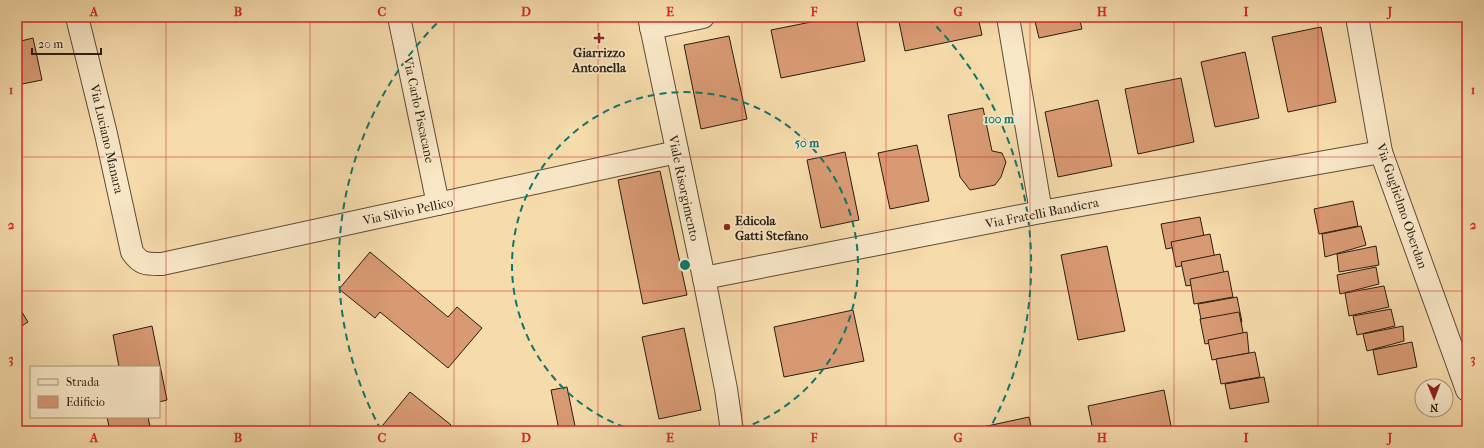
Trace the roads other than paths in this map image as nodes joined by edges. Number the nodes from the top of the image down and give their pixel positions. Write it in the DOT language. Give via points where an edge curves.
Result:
graph roads {
  1 [pos="77,17"];
  2 [pos="399,17"];
  3 [pos="703,17"];
  4 [pos="1008,17"];
  5 [pos="1357,17"];
  6 [pos="650,23"];
  7 [pos="677,152"];
  8 [pos="1382,152"];
  9 [pos="438,204"];
  10 [pos="1041,212"];
  11 [pos="138,261"];
  12 [pos="704,278"];
  13 [pos="1467,390"];
  14 [pos="732,431"];
  1 -- 11 [label="street, Via Luciano Manara" via="132,252"];
  2 -- 9 [label="street, Via Carlo Piscacane"];
  3 -- 6 [label="street"];
  4 -- 10 [label="street"];
  5 -- 8 [label="street, Via Guglielmo Oberdan"];
  6 -- 7 [label="street, Viale Risorgimento"];
  7 -- 9 [label="street, Via Silvio Pellico"];
  7 -- 12 [label="street, Viale Risorgimento"];
  8 -- 10 [label="street, Via Fratelli Bandiera"];
  8 -- 13 [label="street, Via Guglielmo Oberdan"];
  9 -- 11 [label="street, Via Silvio Pellico" via="162,264"];
  10 -- 12 [label="street, Via Fratelli Bandiera"];
  12 -- 14 [label="street, Viale Risorgimento"];
}
